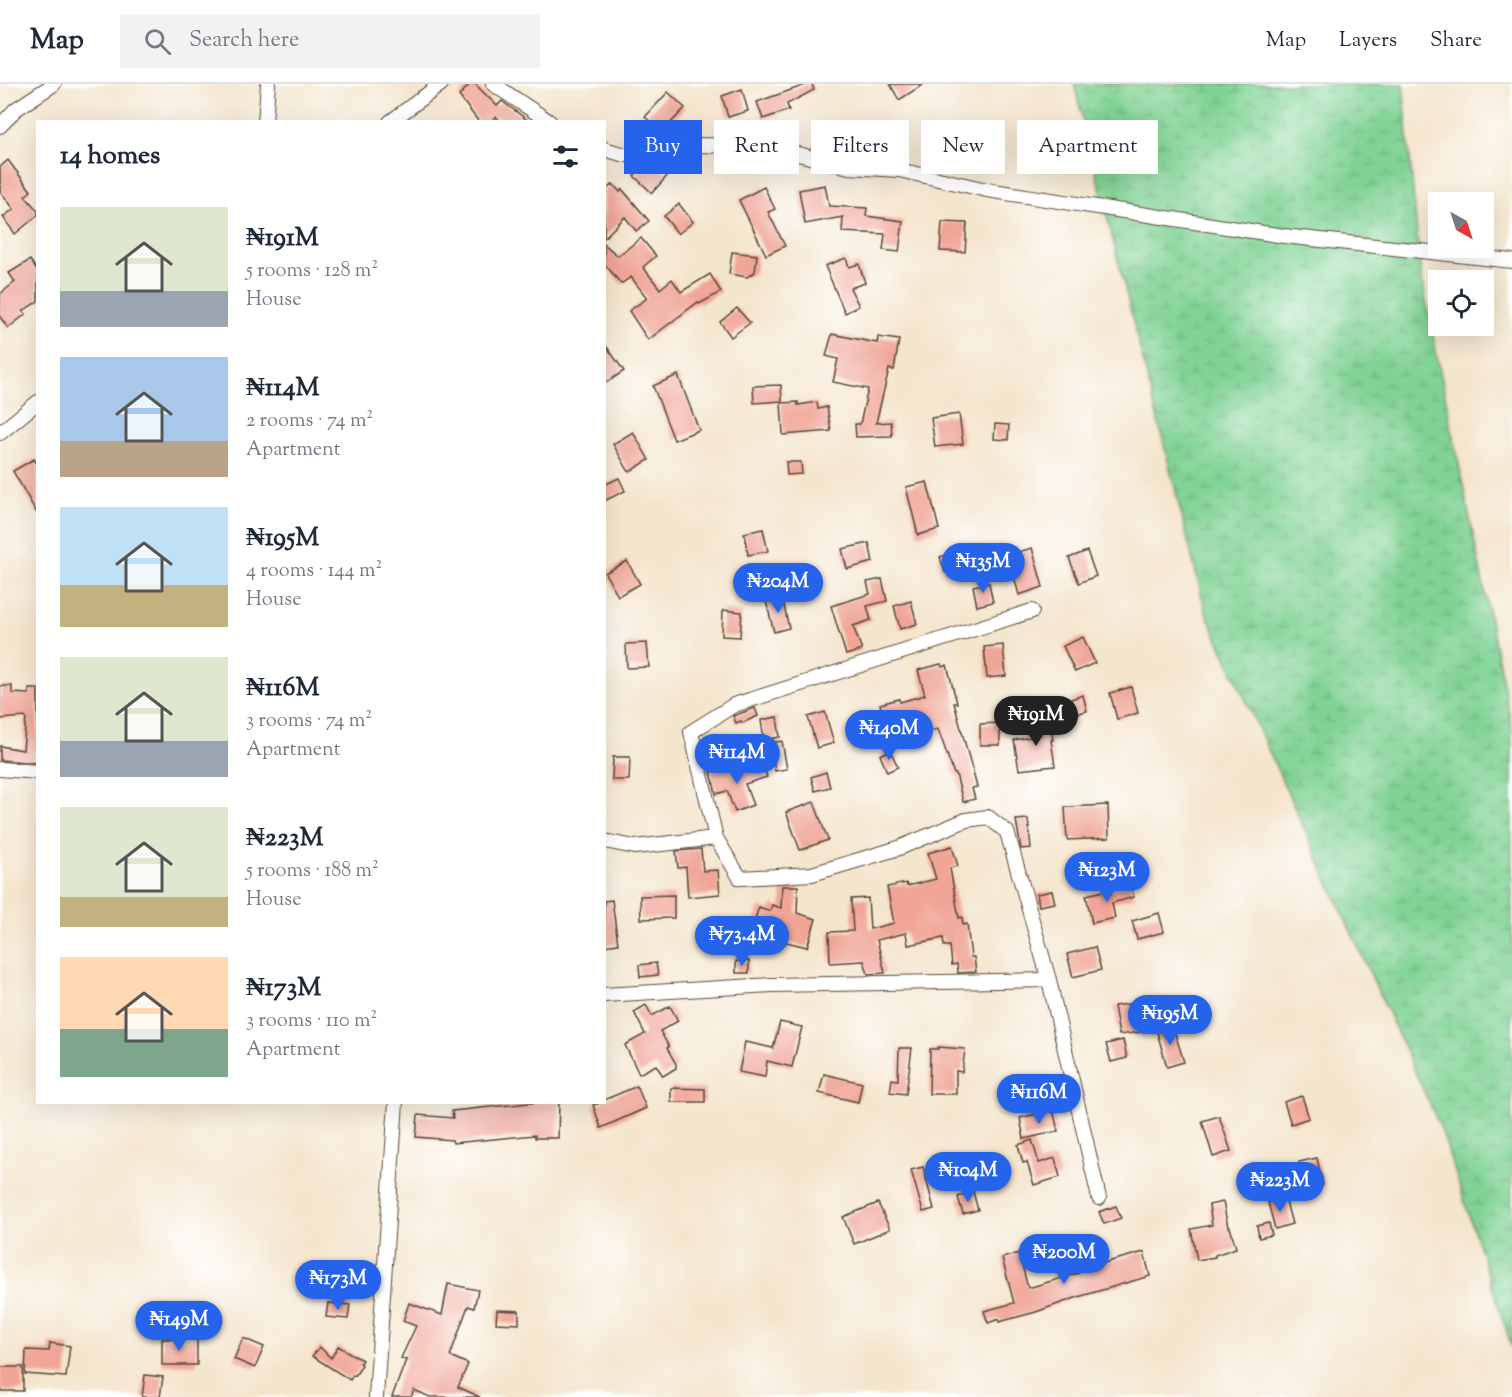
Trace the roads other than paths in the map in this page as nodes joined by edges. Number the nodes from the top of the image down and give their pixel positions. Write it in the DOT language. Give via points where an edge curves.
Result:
graph roads {
  1 [pos="54,84"];
  2 [pos="268,84"];
  3 [pos="441,84"];
  4 [pos="493,84"];
  5 [pos="265,120"];
  6 [pos="393,120"];
  7 [pos="547,120"];
  8 [pos="0,126"];
  9 [pos="606,149"];
  10 [pos="1512,261"];
  11 [pos="36,404"];
  12 [pos="0,433"];
  13 [pos="1032,611"];
  14 [pos="0,769"];
  15 [pos="36,772"];
  16 [pos="716,838"];
  17 [pos="606,841"];
  18 [pos="1049,980"];
  19 [pos="606,995"];
  20 [pos="396,1104"];
  21 [pos="1099,1198"];
  22 [pos="376,1397"];
  1 -- 8 [label="street" via="16,109"];
  2 -- 5 [label="street"];
  3 -- 6 [label="street"];
  4 -- 7 [label="street"];
  9 -- 10 [label="street" via="625,155 685,146 767,146 849,167 899,170 987,190 1284,237"];
  11 -- 12 [label="street"];
  13 -- 16 [label="street" via="734,705 691,732"];
  14 -- 15 [label="street"];
  16 -- 17 [label="street" via="635,847"];
  16 -- 18 [label="street" via="740,878 812,874 899,848 966,820 988,817 1007,832"];
  18 -- 19 [label="street" via="772,985"];
  18 -- 21 [label="street"];
  20 -- 22 [label="street"];
}
